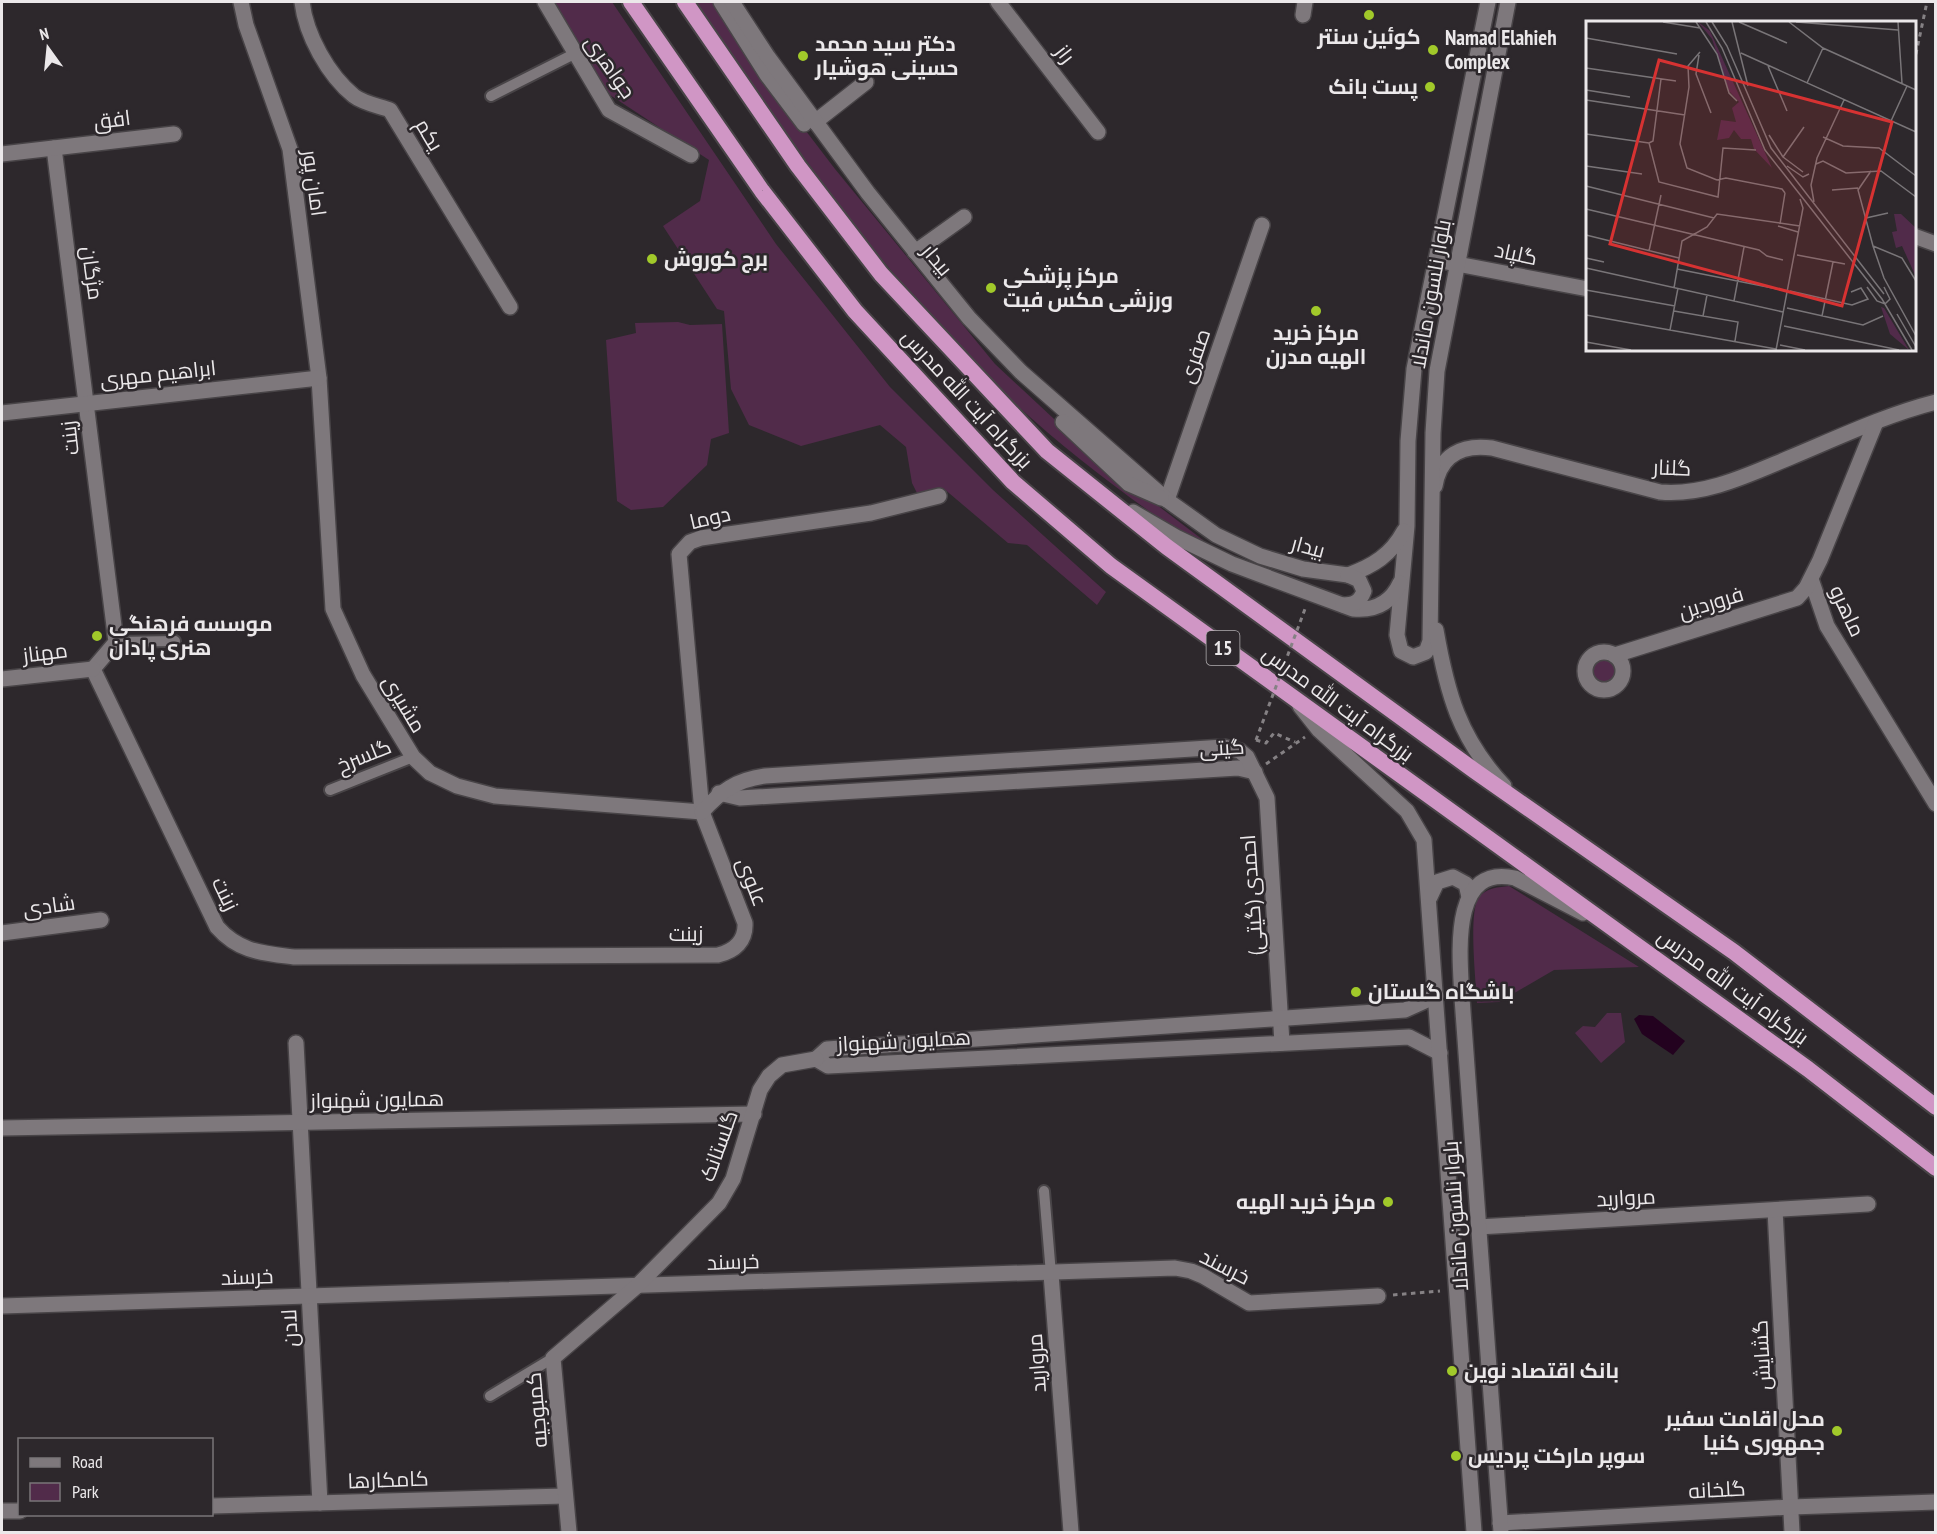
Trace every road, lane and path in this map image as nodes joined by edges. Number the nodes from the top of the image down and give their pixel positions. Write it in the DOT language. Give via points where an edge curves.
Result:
graph roads {
  1 [pos="241,2"];
  2 [pos="302,2"];
  3 [pos="545,2"];
  4 [pos="631,2"];
  5 [pos="685,2"];
  6 [pos="720,2"];
  7 [pos="732,2"];
  8 [pos="998,2"];
  9 [pos="1488,2"];
  10 [pos="1508,2"];
  11 [pos="1927,2"];
  12 [pos="574,54"];
  13 [pos="1916,54"];
  14 [pos="866,82"];
  15 [pos="491,96"];
  16 [pos="815,123"];
  17 [pos="1098,132"];
  18 [pos="174,134"];
  19 [pos="54,148"];
  20 [pos="2,154"];
  21 [pos="691,155"];
  22 [pos="964,217"];
  23 [pos="1262,225"];
  24 [pos="1916,237"];
  25 [pos="1935,244"];
  26 [pos="915,252"];
  27 [pos="1436,260"];
  28 [pos="1458,264"];
  29 [pos="1586,289"];
  30 [pos="510,308"];
  31 [pos="319,378"];
  32 [pos="1935,402"];
  33 [pos="87,403"];
  34 [pos="2,413"];
  35 [pos="1876,422"];
  36 [pos="1095,490"];
  37 [pos="939,496"];
  38 [pos="1167,500"];
  39 [pos="1432,504"];
  40 [pos="1407,526"];
  41 [pos="1348,575"];
  42 [pos="1402,578"];
  43 [pos="1811,579"];
  44 [pos="1432,598"];
  45 [pos="1341,605"];
  46 [pos="1305,609"];
  47 [pos="175,641"];
  48 [pos="116,642"];
  49 [pos="1615,655"];
  50 [pos="93,669"];
  51 [pos="2,679"];
  52 [pos="1295,701"];
  53 [pos="413,758"];
  54 [pos="1255,772"];
  55 [pos="330,790"];
  56 [pos="719,793"];
  57 [pos="1518,801"];
  58 [pos="1935,802"];
  59 [pos="702,812"];
  60 [pos="1469,897"];
  61 [pos="1429,903"];
  62 [pos="101,920"];
  63 [pos="1612,928"];
  64 [pos="2,933"];
  65 [pos="718,955"];
  66 [pos="1436,996"];
  67 [pos="1282,1018"];
  68 [pos="296,1043"];
  69 [pos="1282,1043"];
  70 [pos="1440,1053"];
  71 [pos="824,1058"];
  72 [pos="1932,1103"];
  73 [pos="753,1114"];
  74 [pos="300,1122"];
  75 [pos="2,1128"];
  76 [pos="1894,1136"];
  77 [pos="1935,1168"];
  78 [pos="1935,1180"];
  79 [pos="1044,1191"];
  80 [pos="1869,1204"];
  81 [pos="1775,1210"];
  82 [pos="1478,1227"];
  83 [pos="1051,1274"];
  84 [pos="637,1286"];
  85 [pos="1457,1290"];
  86 [pos="310,1296"];
  87 [pos="1378,1296"];
  88 [pos="2,1306"];
  89 [pos="553,1358"];
  90 [pos="490,1396"];
  91 [pos="565,1496"];
  92 [pos="1935,1502"];
  93 [pos="320,1503"];
  94 [pos="213,1506"];
  95 [pos="1791,1507"];
  96 [pos="2,1511"];
  97 [pos="18,1511"];
  98 [pos="1500,1528"];
  99 [pos="569,1533"];
  100 [pos="1071,1533"];
  101 [pos="1474,1533"];
  102 [pos="1792,1533"];
  1 -- 31 [label="street, امان پور" via="290,149"];
  2 -- 30 [label="street, یکم" via="312,38 330,67 355,97 390,110"];
  3 -- 12 [label="street, جواهری"];
  4 -- 52 [label="highway, بزرگراه آیت الله مدرس / 15" via="762,192 855,311 917,381 1013,482 1111,566"];
  5 -- 36 [label="highway, بزرگراه آیت الله مدرس / 15" via="798,166 880,274 1047,451"];
  6 -- 38 [label="street, بیدار" via="767,75 859,197 983,346 1129,484"];
  7 -- 16 [label="street, بیدار"];
  8 -- 17 [label="street, راز"];
  9 -- 27 [label="street, بلوار نلسون ماندلا"];
  10 -- 28 [label="street, بلوار نلسون ماندلا"];
  11 -- 13 [label="path"];
  12 -- 15 [label="lane"];
  12 -- 21 [label="street, جواهری" via="609,110"];
  14 -- 16 [label="street"];
  16 -- 26 [label="street, بیدار"];
  18 -- 19 [label="street, افق"];
  19 -- 20 [label="street, افق"];
  19 -- 33 [label="street, مژگان"];
  22 -- 26 [label="street"];
  23 -- 38 [label="street, صفری"];
  24 -- 25 [label="street"];
  26 -- 38 [label="street, بیدار" via="976,326 1021,372"];
  27 -- 28 [label="street, گلپاد"];
  27 -- 40 [label="street, بلوار نلسون ماندلا" via="1414,369"];
  28 -- 29 [label="street, گلپاد"];
  28 -- 39 [label="street, بلوار نلسون ماندلا" via="1437,371"];
  31 -- 33 [label="street, ابراهیم مهری"];
  31 -- 53 [label="street, مشیری" via="333,609 363,675"];
  32 -- 35 [label="street, گلنار"];
  33 -- 34 [label="street, ابراهیم مهری"];
  33 -- 48 [label="street, زینت"];
  35 -- 39 [label="street, گلنار" via="1749,475 1689,493 1660,492 1478,447 1445,460 1437,475"];
  35 -- 43 [label="street, ماهرو"];
  36 -- 45 [label="street" via="1214,556"];
  36 -- 57 [label="highway, بزرگراه آیت الله مدرس / 15" via="1167,547"];
  37 -- 59 [label="street, دوما" via="871,513 701,537 684,547 679,562"];
  38 -- 41 [label="street, بیدار" via="1216,535 1260,556 1320,573"];
  39 -- 44 [label="street, بلوار نلسون ماندلا"];
  40 -- 41 [label="street" via="1396,547 1369,567"];
  40 -- 42 [label="street, بلوار نلسون ماندلا"];
  41 -- 45 [label="street" via="1359,580 1364,591 1358,602"];
  42 -- 44 [label="street, بلوار نلسون ماندلا" via="1398,641 1401,651 1409,656 1420,656 1428,650"];
  42 -- 45 [label="street" via="1385,604 1357,610"];
  43 -- 49 [label="street, فروردین" via="1797,598"];
  43 -- 58 [label="street, ماهرو" via="1827,626"];
  44 -- 57 [label="street" via="1445,678 1459,720 1484,764"];
  46 -- 54 [label="path, bridge" via="1256,740 1266,743 1274,733 1295,742"];
  47 -- 48 [label="lane"];
  48 -- 50 [label="street"];
  50 -- 51 [label="street, مهناز"];
  50 -- 65 [label="street, زینت" via="217,927 252,952 294,957"];
  52 -- 61 [label="street, بلوار نلسون ماندلا" via="1319,730 1407,811 1420,829 1426,848"];
  52 -- 63 [label="highway, بزرگراه آیت الله مدرس / 15"];
  53 -- 55 [label="lane, گلسرخ"];
  53 -- 59 [label="street, مشیری" via="442,779 483,794"];
  54 -- 56 [label="street, گیتی" via="1238,768 740,798"];
  54 -- 56 [label="street, گیتی" via="1240,751 1224,747 765,776 742,780"];
  54 -- 67 [label="street, احمدی (گیتی)" via="1267,798"];
  56 -- 59 [label="street, گیتی"];
  57 -- 72 [label="highway, بزرگراه آیت الله مدرس / 15" via="1734,952"];
  59 -- 65 [label="street, علوی" via="745,923 746,932 739,945"];
  60 -- 61 [label="street" via="1464,881 1447,878 1433,887"];
  60 -- 63 [label="street" via="1479,883 1490,878 1515,878"];
  60 -- 82 [label="street, بلوار نلسون ماندلا" via="1462,920 1460,953"];
  61 -- 66 [label="street, بلوار نلسون ماندلا"];
  62 -- 64 [label="street, شادی"];
  63 -- 76 [label="highway, بزرگراه آیت الله مدرس / 15"];
  66 -- 67 [label="street, همایون شهنواز" via="1405,1010"];
  66 -- 70 [label="street, بلوار نلسون ماندلا"];
  67 -- 69 [label="street"];
  67 -- 71 [label="street, همایون شهنواز"];
  68 -- 74 [label="street, لادن"];
  69 -- 70 [label="street, همایون شهنواز" via="1409,1037"];
  69 -- 71 [label="street, همایون شهنواز"];
  70 -- 85 [label="street, بلوار نلسون ماندلا"];
  71 -- 73 [label="street, گلستانک" via="782,1065 760,1090"];
  73 -- 74 [label="street, همایون شهنواز"];
  73 -- 84 [label="street, گلستانک" via="732,1179 718,1203"];
  74 -- 75 [label="street, همایون شهنواز"];
  74 -- 86 [label="street, لادن"];
  76 -- 77 [label="highway, بزرگراه آیت الله مدرس / 15"];
  76 -- 78 [label="highway"];
  79 -- 83 [label="lane, مروارید"];
  80 -- 81 [label="street, مروارید"];
  81 -- 82 [label="street, مروارید"];
  81 -- 95 [label="street, گشایش"];
  82 -- 98 [label="street, بلوار نلسون ماندلا"];
  83 -- 84 [label="street, خرسند"];
  83 -- 87 [label="street, خرسند" via="1183,1270 1203,1276 1249,1303"];
  83 -- 100 [label="street, مروارید"];
  84 -- 86 [label="street, خرسند"];
  84 -- 89 [label="street, کمبوجیه"];
  85 -- 87 [label="path"];
  85 -- 101 [label="street, بلوار نلسون ماندلا"];
  86 -- 88 [label="street, خرسند"];
  86 -- 93 [label="street, لادن"];
  89 -- 90 [label="lane"];
  89 -- 91 [label="street, کمبوجیه"];
  91 -- 93 [label="street, کامکارها"];
  91 -- 99 [label="street, کمبوجیه"];
  92 -- 95 [label="street, گلخانه"];
  93 -- 94 [label="street, کامکارها"];
  95 -- 98 [label="street, گلخانه"];
  95 -- 102 [label="street, گشایش"];
  96 -- 97 [label="street"];
}
